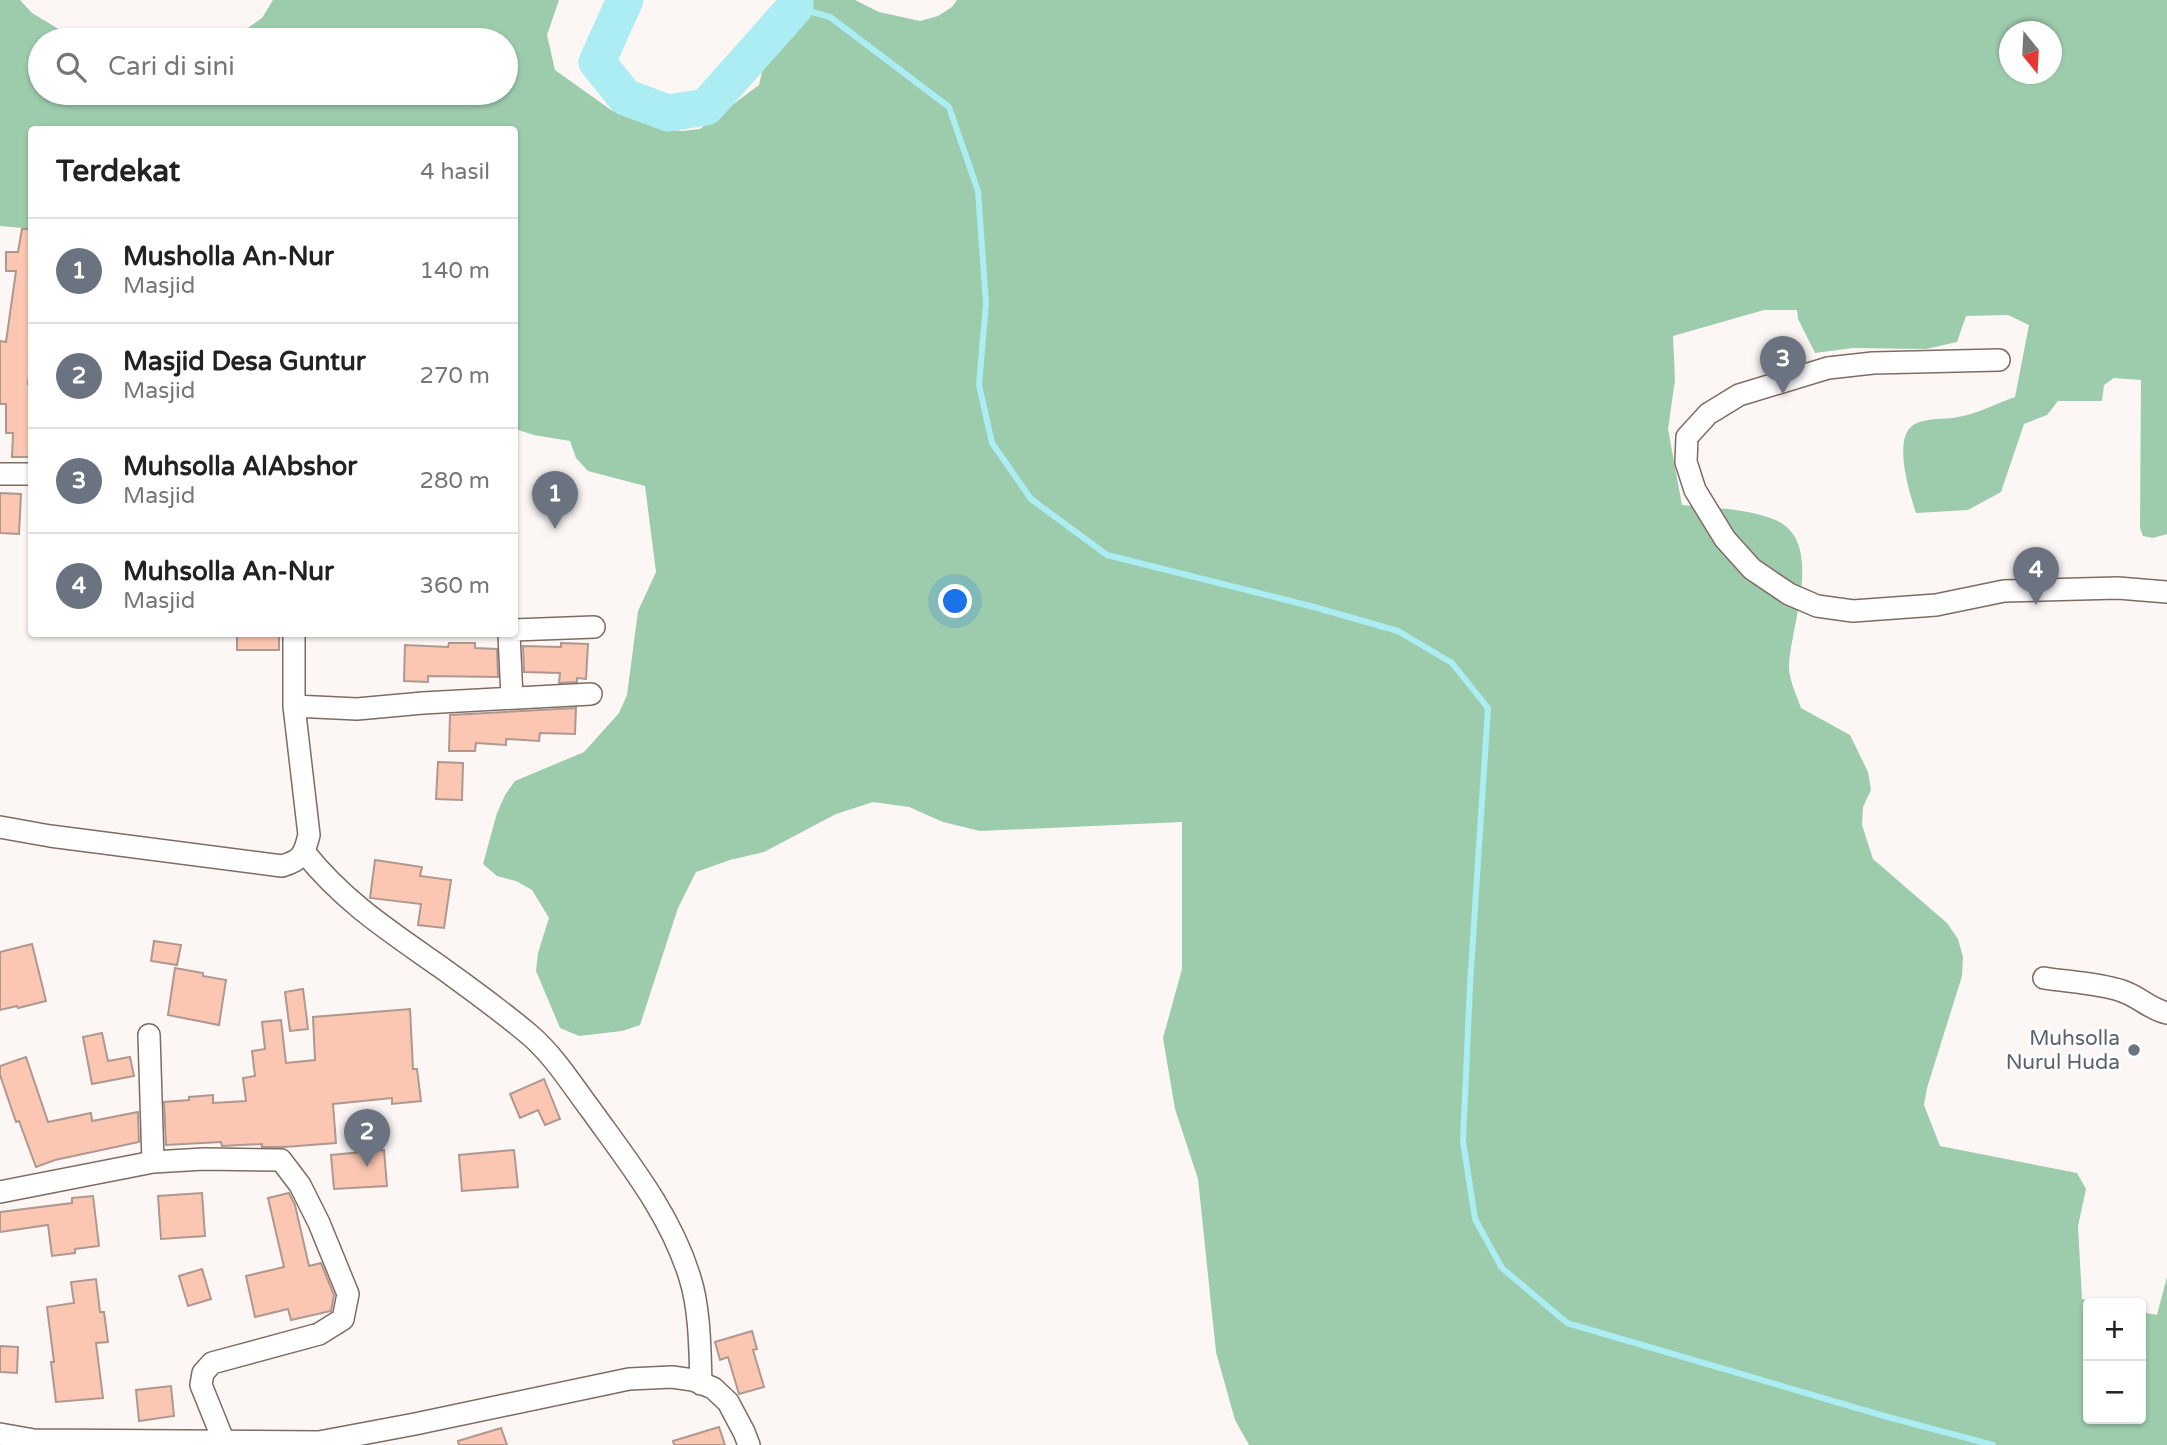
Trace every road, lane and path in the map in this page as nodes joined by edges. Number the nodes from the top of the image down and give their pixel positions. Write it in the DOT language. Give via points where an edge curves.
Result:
graph roads {
  1 [pos="1999,360"];
  2 [pos="0,474"];
  3 [pos="28,474"];
  4 [pos="2167,592"];
  5 [pos="594,627"];
  6 [pos="518,630"];
  7 [pos="294,637"];
  8 [pos="509,637"];
  9 [pos="592,694"];
  10 [pos="512,698"];
  11 [pos="294,706"];
  12 [pos="0,827"];
  13 [pos="305,853"];
  14 [pos="2044,978"];
  15 [pos="2167,1013"];
  16 [pos="149,1035"];
  17 [pos="153,1161"];
  18 [pos="0,1192"];
  19 [pos="701,1384"];
  20 [pos="0,1434"];
  21 [pos="418,1435"];
  22 [pos="224,1442"];
  23 [pos="748,1445"];
  1 -- 4 [label="street" via="1828,368 1739,395 1708,414 1687,437 1686,462 1695,490 1725,539 1752,569 1817,606 1853,611 1936,605 2004,591 2118,588"];
  2 -- 3 [label="street"];
  5 -- 6 [label="street"];
  7 -- 11 [label="street"];
  8 -- 10 [label="street"];
  9 -- 10 [label="street"];
  10 -- 11 [label="street" via="357,709"];
  11 -- 13 [label="street" via="309,835"];
  12 -- 13 [label="street" via="282,866"];
  13 -- 19 [label="street" via="324,878 362,911 532,1037 568,1078 649,1191 671,1232 691,1280"];
  14 -- 15 [label="street" via="2120,990 2143,1000 2152,1010"];
  16 -- 17 [label="street"];
  17 -- 18 [label="street"];
  17 -- 22 [label="street" via="281,1160 305,1195 348,1294 344,1319 319,1334 212,1363 203,1373 201,1385"];
  19 -- 21 [label="street" via="672,1377 629,1379"];
  19 -- 23 [label="street" via="728,1402"];
  20 -- 22 [label="street" via="34,1440"];
  21 -- 22 [label="street"];
}
